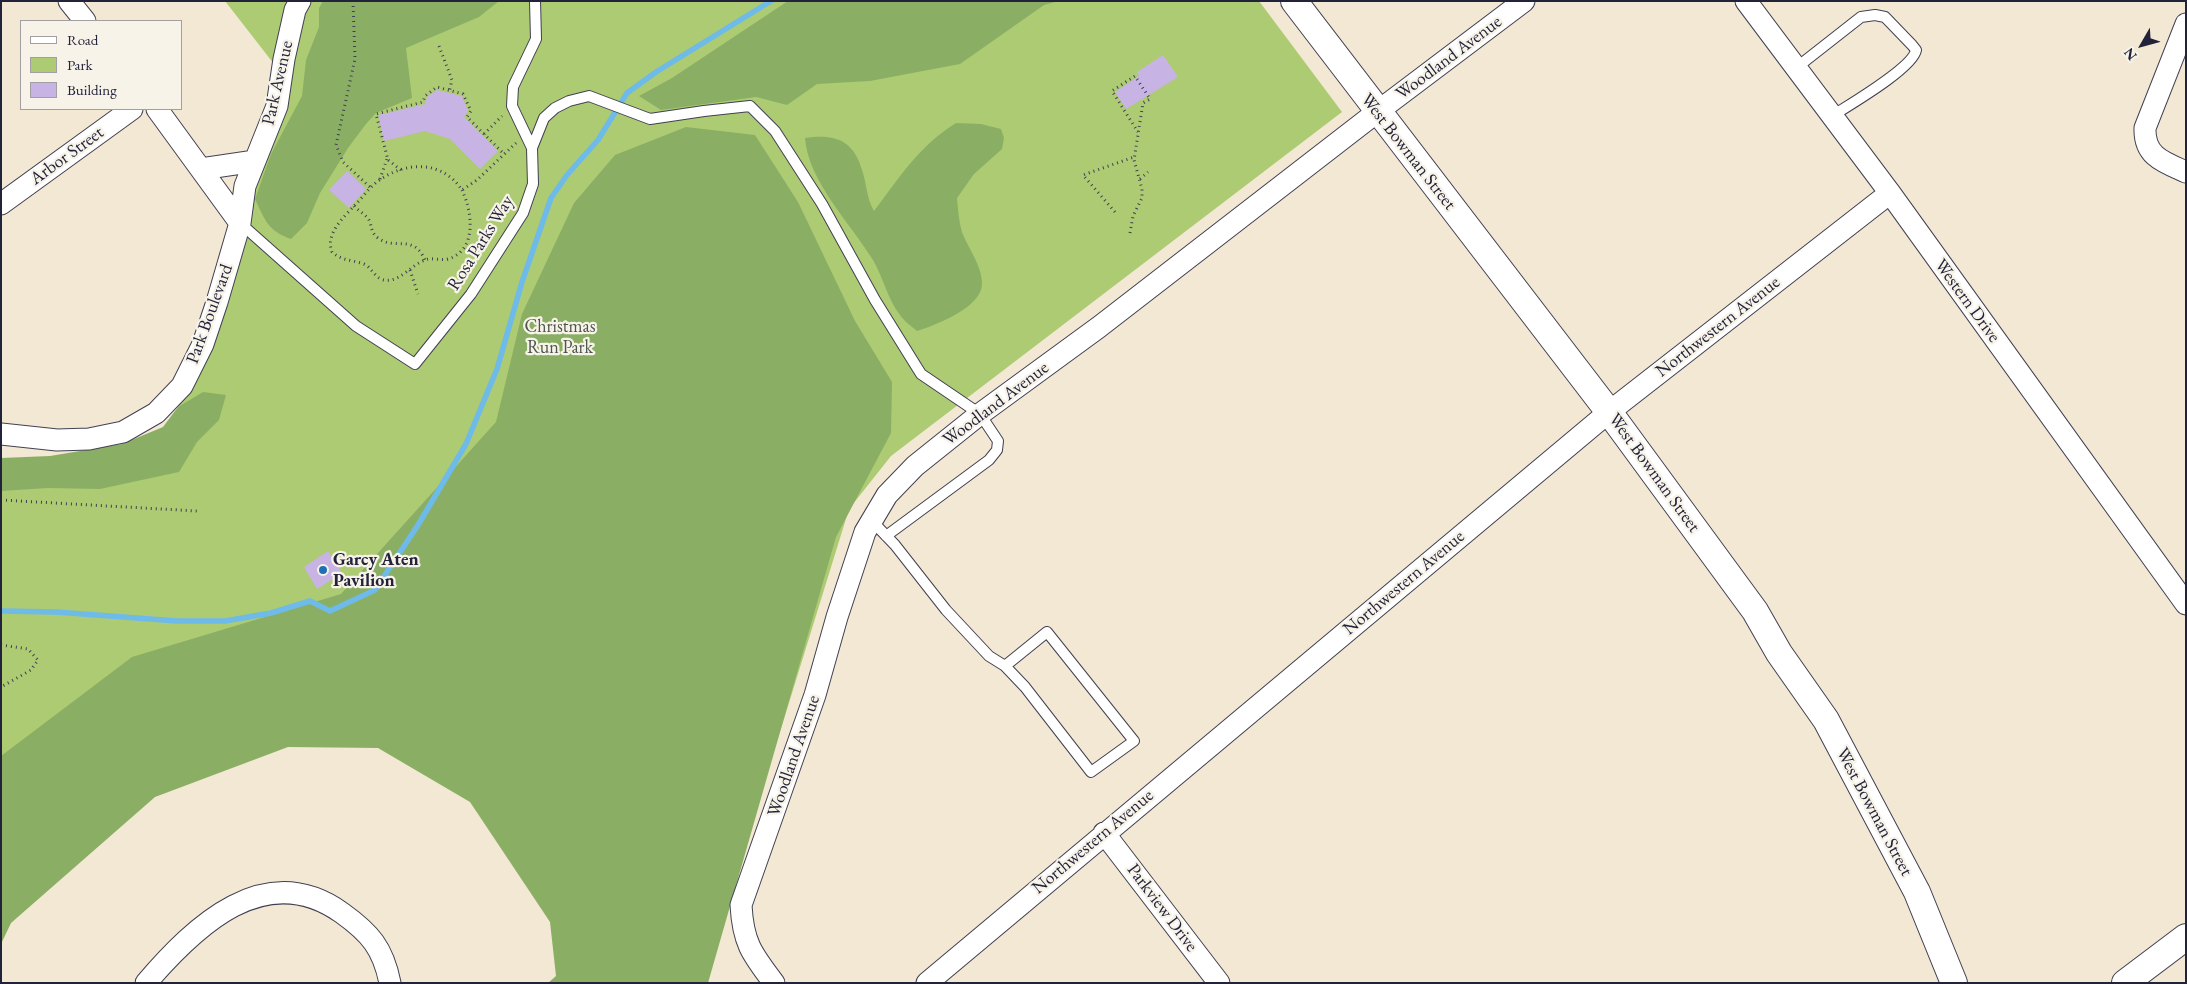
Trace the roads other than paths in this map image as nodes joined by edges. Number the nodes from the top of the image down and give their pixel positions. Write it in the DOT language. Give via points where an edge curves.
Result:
graph roads {
  1 [pos="69,1"];
  2 [pos="535,1"];
  3 [pos="1294,1"];
  4 [pos="1524,1"];
  5 [pos="1746,1"];
  6 [pos="294,4"];
  7 [pos="84,20"];
  8 [pos="2186,24"];
  9 [pos="1796,68"];
  10 [pos="131,110"];
  11 [pos="158,110"];
  12 [pos="1377,112"];
  13 [pos="1832,116"];
  14 [pos="532,148"];
  15 [pos="256,161"];
  16 [pos="201,169"];
  17 [pos="2186,172"];
  18 [pos="1890,193"];
  19 [pos="1,204"];
  20 [pos="240,223"];
  21 [pos="1609,412"];
  22 [pos="980,414"];
  23 [pos="1,434"];
  24 [pos="879,528"];
  25 [pos="2186,604"];
  26 [pos="1005,666"];
  27 [pos="1104,832"];
  28 [pos="2186,936"];
  29 [pos="146,983"];
  30 [pos="390,983"];
  31 [pos="774,983"];
  32 [pos="927,983"];
  33 [pos="1219,983"];
  34 [pos="1954,983"];
  35 [pos="2125,983"];
  1 -- 7 [label="street"];
  2 -- 14 [label="lane" via="536,39 513,87 512,106"];
  3 -- 12 [label="street, West Bowman Street"];
  4 -- 12 [label="street, Woodland Avenue"];
  5 -- 9 [label="street, Western Drive"];
  6 -- 15 [label="street, Park Avenue" via="277,106"];
  8 -- 17 [label="street" via="2144,128 2144,138 2152,154"];
  9 -- 13 [label="street, Western Drive"];
  9 -- 13 [label="lane" via="1861,17 1885,17 1916,50 1898,73"];
  10 -- 19 [label="street, Arbor Street"];
  11 -- 16 [label="street"];
  12 -- 21 [label="street, West Bowman Street"];
  12 -- 22 [label="street, Woodland Avenue" via="1099,327"];
  13 -- 18 [label="street, Western Drive"];
  14 -- 20 [label="lane, Rosa Parks Way" via="533,184 523,213 471,294 415,364 356,326"];
  14 -- 22 [label="lane, Rosa Parks Way" via="544,118 555,108 589,96 650,119 750,106 775,131 822,204 875,300 921,374"];
  15 -- 16 [label="street"];
  15 -- 20 [label="street, Park Avenue" via="245,186"];
  16 -- 20 [label="street"];
  18 -- 21 [label="street, Northwestern Avenue"];
  18 -- 25 [label="street, Western Drive"];
  20 -- 23 [label="street, Park Boulevard" via="203,344 182,386 156,413 123,432 88,439 57,440"];
  21 -- 27 [label="street, Northwestern Avenue"];
  21 -- 34 [label="street, West Bowman Street" via="1755,611 1779,653 1826,720 1917,892"];
  22 -- 24 [label="street, Woodland Avenue" via="915,466 887,495"];
  22 -- 24 [label="lane" via="998,441 997,450 989,460"];
  24 -- 26 [label="lane" via="946,610 983,649"];
  24 -- 31 [label="street, Woodland Avenue" via="865,532 815,695 742,905 743,931 754,956"];
  26 -- 26 [label="lane" via="1091,772 1134,741 1047,632"];
  27 -- 32 [label="street, Northwestern Avenue"];
  27 -- 33 [label="street, Parkview Drive"];
  28 -- 35 [label="street"];
  29 -- 30 [label="street" via="174,950 205,924 240,901 278,892 325,900 355,922 382,952"];
}
